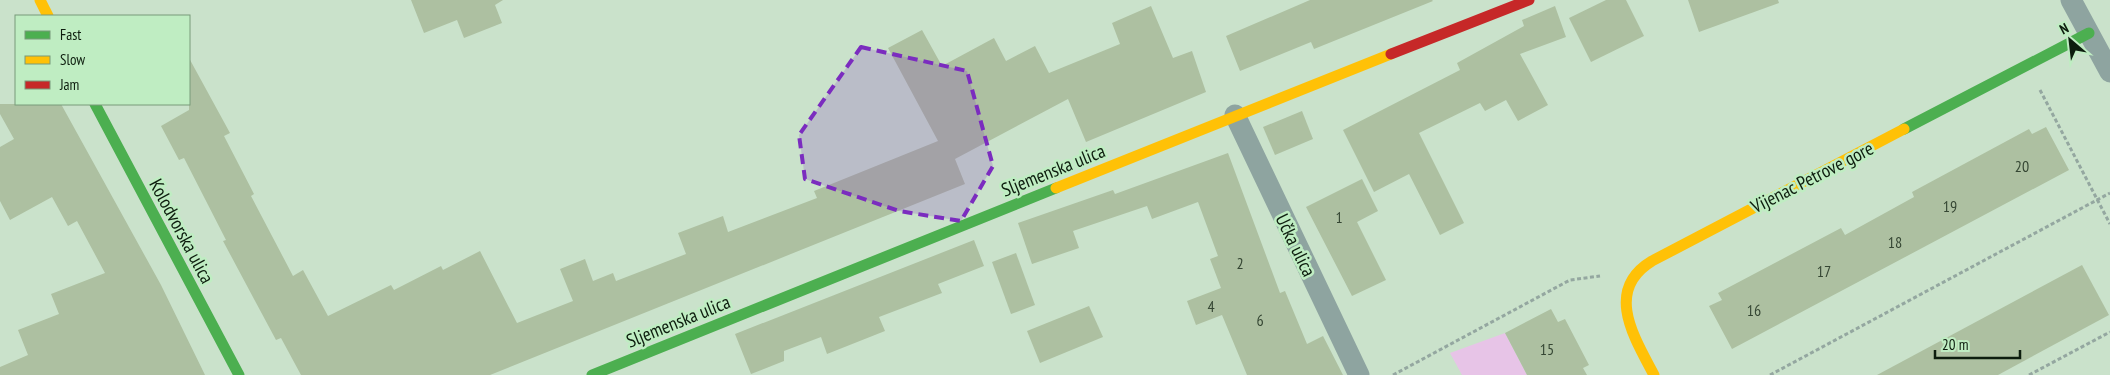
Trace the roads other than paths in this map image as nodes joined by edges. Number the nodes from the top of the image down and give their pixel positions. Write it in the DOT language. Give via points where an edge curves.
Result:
graph roads {
  1 [pos="40,0"];
  2 [pos="1529,0"];
  3 [pos="2071,0"];
  4 [pos="48,15"];
  5 [pos="2089,33"];
  6 [pos="2110,72"];
  7 [pos="96,105"];
  8 [pos="1235,115"];
  9 [pos="239,375"];
  10 [pos="592,375"];
  11 [pos="1359,375"];
  12 [pos="1654,375"];
  1 -- 4 [label="street"];
  2 -- 8 [label="street, Sljemenska ulica"];
  3 -- 5 [label="street"];
  5 -- 6 [label="street"];
  5 -- 12 [label="street, Vijenac Petrove gore" via="1652,261 1635,273 1627,290 1626,311 1632,334"];
  7 -- 9 [label="street, Kolodvorska ulica"];
  8 -- 10 [label="street, Sljemenska ulica"];
  8 -- 11 [label="street, Učka ulica"];
}
